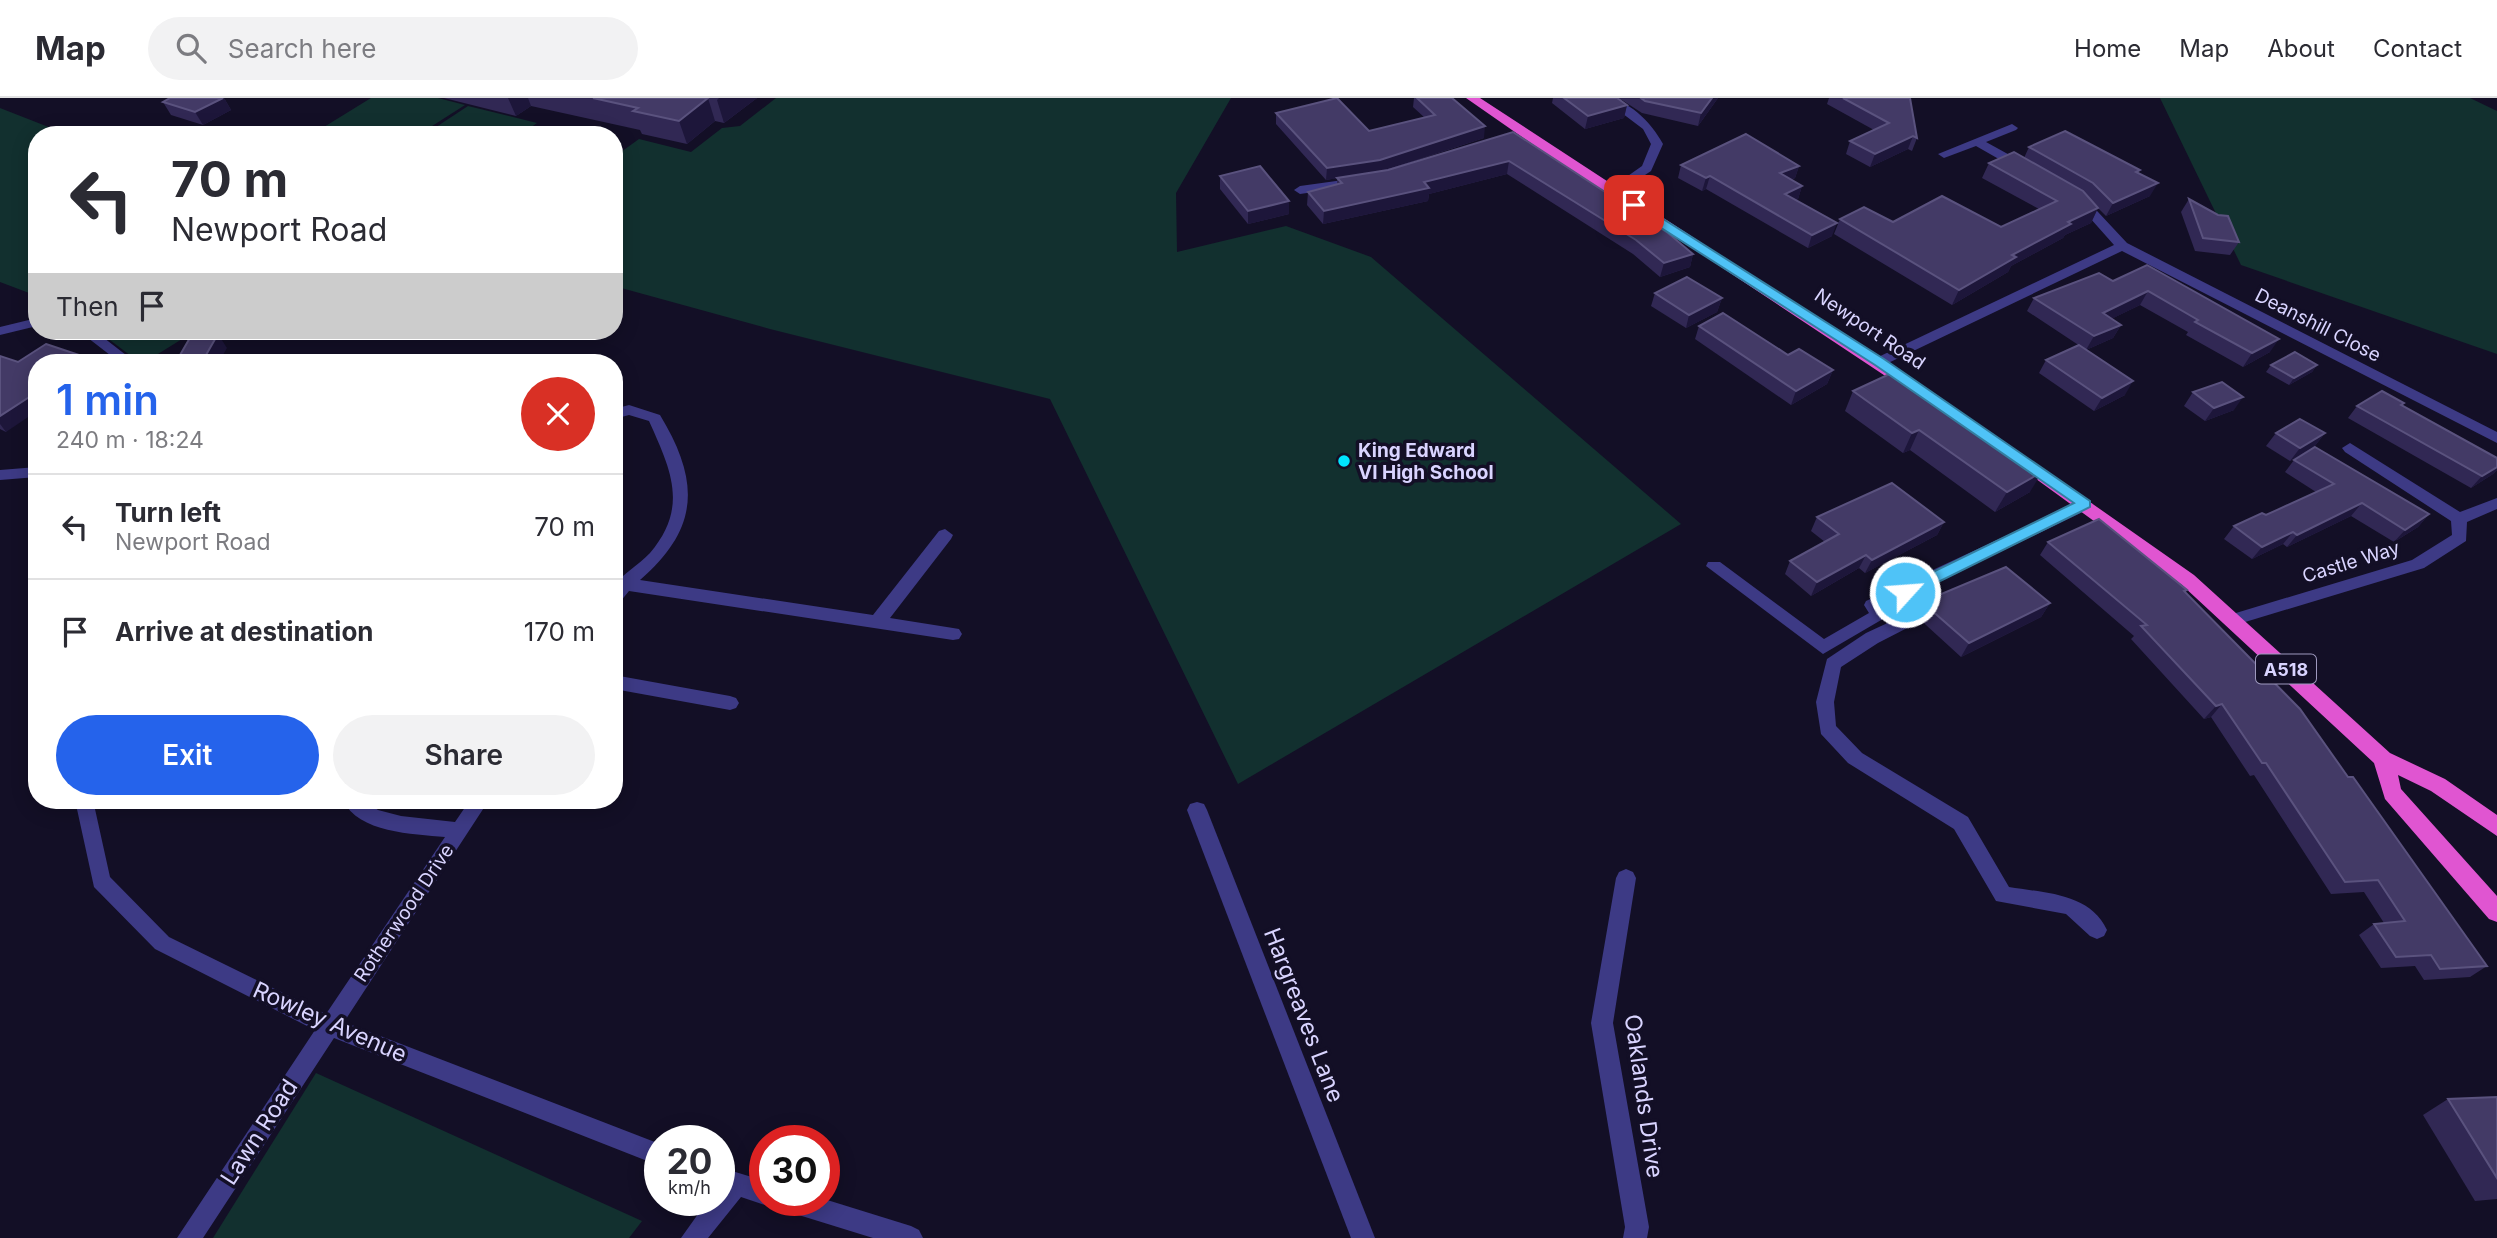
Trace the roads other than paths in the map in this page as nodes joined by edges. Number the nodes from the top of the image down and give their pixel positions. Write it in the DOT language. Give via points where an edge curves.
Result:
graph roads {
  1 [pos="1472,98"];
  2 [pos="1608,98"];
  3 [pos="2012,128"];
  4 [pos="1977,142"];
  5 [pos="1944,154"];
  6 [pos="2035,174"];
  7 [pos="1368,180"];
  8 [pos="1300,190"];
  9 [pos="1612,193"];
  10 [pos="2069,194"];
  11 [pos="2122,246"];
  12 [pos="28,323"];
  13 [pos="0,331"];
  14 [pos="98,340"];
  15 [pos="117,354"];
  16 [pos="1879,362"];
  17 [pos="1936,401"];
  18 [pos="623,412"];
  19 [pos="2497,438"];
  20 [pos="2350,448"];
  21 [pos="2005,449"];
  22 [pos="28,473"];
  23 [pos="0,475"];
  24 [pos="2497,503"];
  25 [pos="2085,504"];
  26 [pos="2459,519"];
  27 [pos="945,535"];
  28 [pos="1714,566"];
  29 [pos="623,587"];
  30 [pos="623,591"];
  31 [pos="1877,604"];
  32 [pos="2232,620"];
  33 [pos="877,622"];
  34 [pos="953,634"];
  35 [pos="623,684"];
  36 [pos="730,703"];
  37 [pos="2383,759"];
  38 [pos="86,809"];
  39 [pos="357,809"];
  40 [pos="474,809"];
  41 [pos="1197,810"];
  42 [pos="2497,827"];
  43 [pos="460,831"];
  44 [pos="1626,878"];
  45 [pos="2497,912"];
  46 [pos="2097,929"];
  47 [pos="328,1026"];
  48 [pos="644,1149"];
  49 [pos="706,1216"];
  50 [pos="840,1216"];
  51 [pos="190,1238"];
  52 [pos="692,1238"];
  53 [pos="911,1238"];
  54 [pos="1363,1238"];
  55 [pos="1635,1238"];
  1 -- 9 [label="highway, Newport Road" via="1516,134"];
  2 -- 9 [label="street" via="1648,127 1657,145 1647,168"];
  3 -- 4 [label="street"];
  4 -- 5 [label="street"];
  4 -- 6 [label="street"];
  7 -- 8 [label="street"];
  9 -- 16 [label="highway, Newport Road"];
  10 -- 11 [label="street, Deanshill Close"];
  11 -- 16 [label="street"];
  11 -- 19 [label="street, Deanshill Close"];
  12 -- 13 [label="street"];
  14 -- 15 [label="street"];
  16 -- 17 [label="highway, Newport Road"];
  18 -- 29 [label="street" via="655,418 685,495 677,523 657,555"];
  20 -- 26 [label="street"];
  21 -- 25 [label="highway, A518"];
  22 -- 23 [label="street"];
  24 -- 26 [label="street"];
  25 -- 31 [label="street"];
  25 -- 32 [label="highway, A518" via="2188,579"];
  26 -- 32 [label="street, Castle Way" via="2460,537 2417,564"];
  27 -- 33 [label="street"];
  28 -- 31 [label="street" via="1823,647 1880,615"];
  30 -- 33 [label="street"];
  31 -- 46 [label="street" via="1907,621 1833,664 1825,702 1827,729 1855,758 1961,823 2003,895 2071,906"];
  32 -- 37 [label="highway, A518"];
  33 -- 34 [label="street"];
  35 -- 36 [label="street"];
  37 -- 42 [label="highway, A518" via="2438,785"];
  37 -- 45 [label="highway" via="2392,793"];
  38 -- 47 [label="street, Rowley Avenue" via="101,881 162,943"];
  39 -- 43 [label="street" via="383,820"];
  40 -- 43 [label="street, Rotherwood Drive"];
  41 -- 54 [label="street, Hargreaves Lane"];
  43 -- 47 [label="street, Rotherwood Drive"];
  44 -- 55 [label="street, Oaklands Drive" via="1602,1023 1637,1227"];
  47 -- 48 [label="street, Rowley Avenue"];
  47 -- 51 [label="street, Lawn Road"];
  49 -- 52 [label="street"];
  50 -- 53 [label="street"];
}
